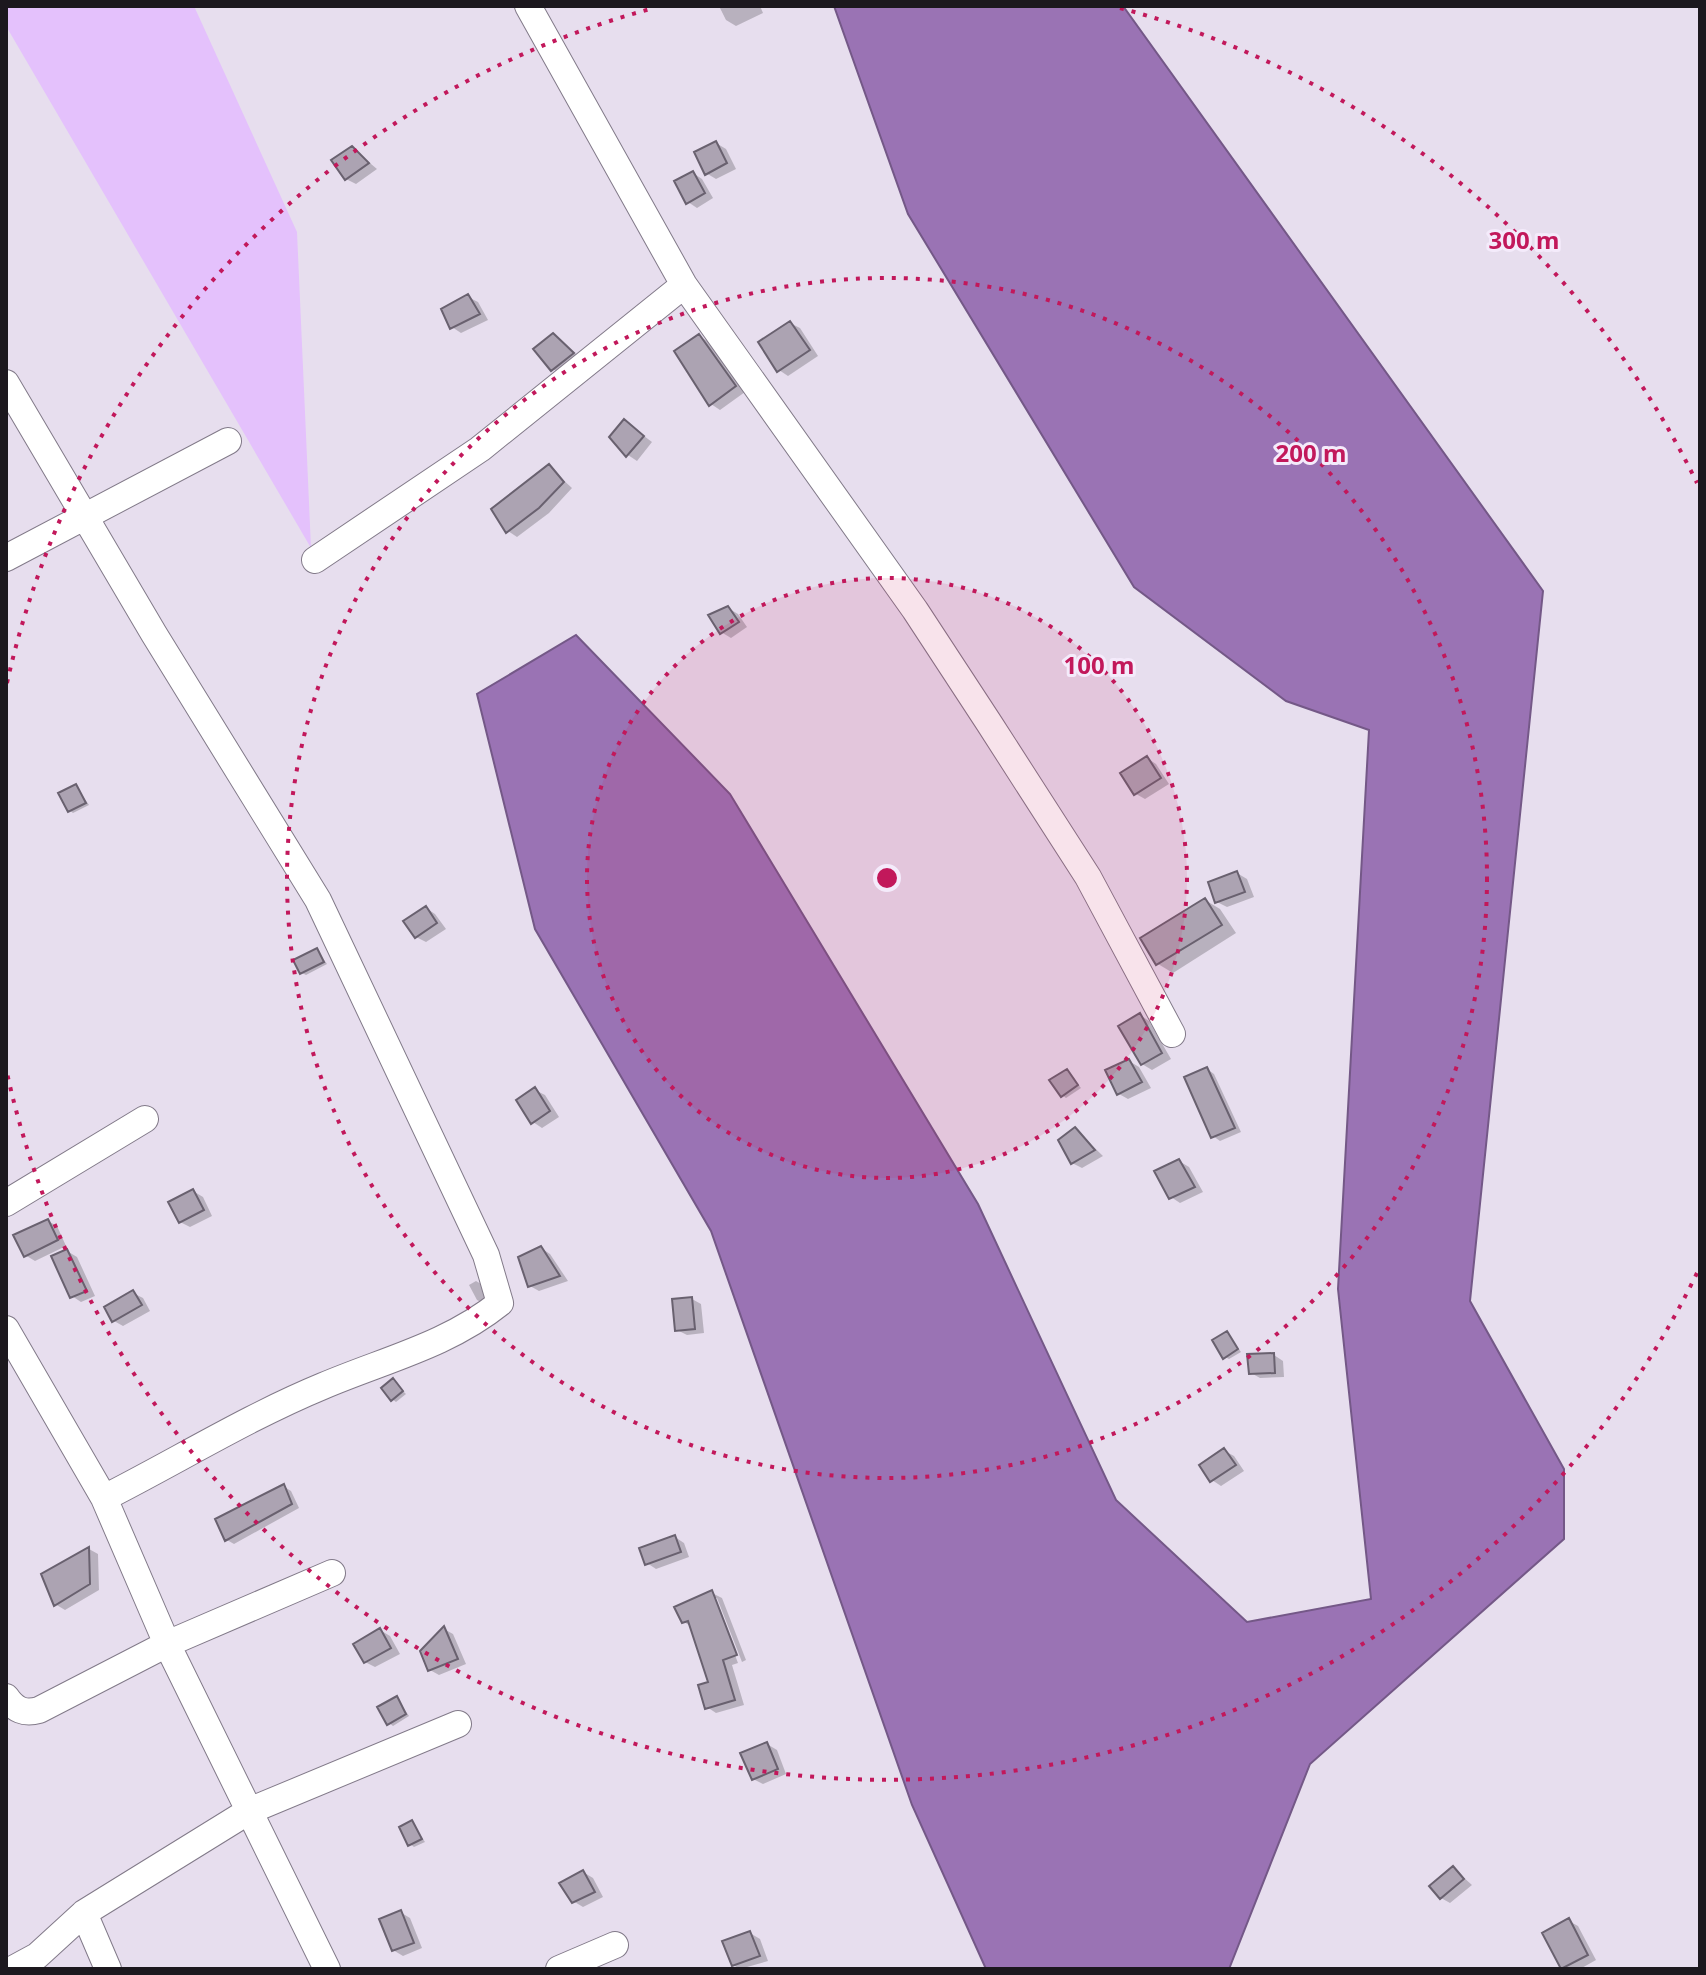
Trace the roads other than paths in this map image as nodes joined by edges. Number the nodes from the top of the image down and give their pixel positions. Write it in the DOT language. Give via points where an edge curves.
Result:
graph roads {
  1 [pos="528,6"];
  2 [pos="684,285"];
  3 [pos="6,383"];
  4 [pos="228,441"];
  5 [pos="84,514"];
  6 [pos="6,558"];
  7 [pos="315,560"];
  8 [pos="1172,1034"];
  9 [pos="145,1119"];
  10 [pos="6,1203"];
  11 [pos="6,1329"];
  12 [pos="104,1498"];
  13 [pos="332,1573"];
  14 [pos="167,1644"];
  15 [pos="6,1697"];
  16 [pos="458,1724"];
  17 [pos="249,1811"];
  18 [pos="84,1913"];
  19 [pos="615,1945"];
  20 [pos="13,1969"];
  21 [pos="108,1969"];
  22 [pos="327,1969"];
  23 [pos="559,1969"];
  1 -- 2 [label="street"];
  2 -- 7 [label="street" via="480,449"];
  2 -- 8 [label="street" via="973,698 1088,877"];
  3 -- 5 [label="street"];
  4 -- 5 [label="street"];
  5 -- 6 [label="street"];
  5 -- 12 [label="street" via="318,900 486,1255 500,1303 472,1325 322,1386"];
  9 -- 10 [label="street"];
  11 -- 12 [label="street"];
  12 -- 14 [label="street"];
  13 -- 14 [label="street"];
  14 -- 15 [label="street" via="39,1710 19,1711"];
  14 -- 17 [label="street"];
  16 -- 17 [label="street"];
  17 -- 18 [label="street"];
  17 -- 22 [label="street"];
  18 -- 20 [label="street" via="37,1956"];
  18 -- 21 [label="street"];
  19 -- 23 [label="street"];
}
